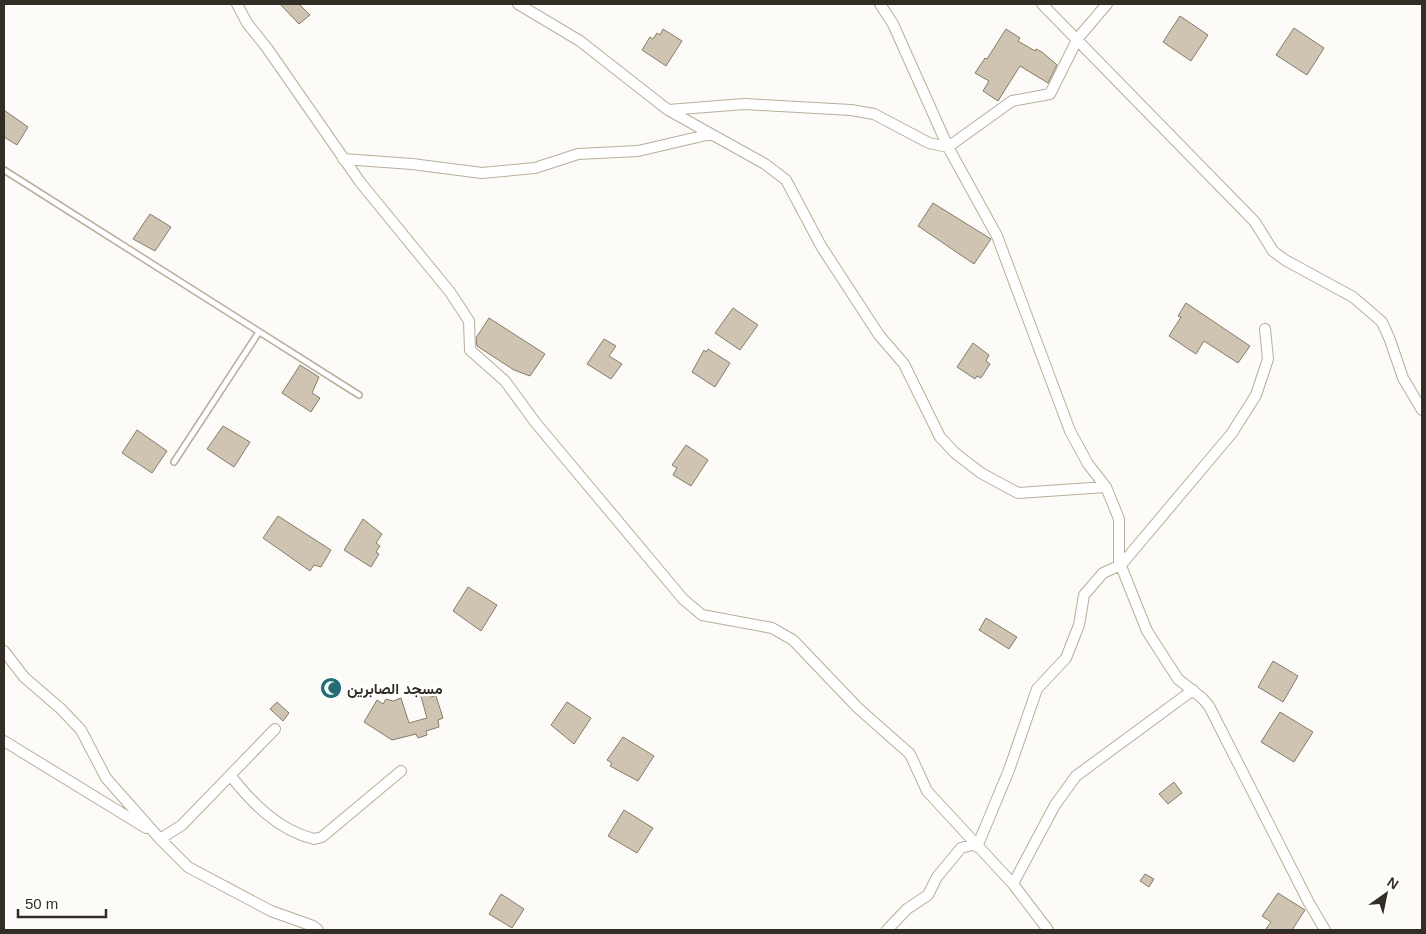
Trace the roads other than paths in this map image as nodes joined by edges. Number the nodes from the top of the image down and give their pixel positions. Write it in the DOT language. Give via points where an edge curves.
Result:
graph roads {
  1 [pos="237,4"];
  2 [pos="518,4"];
  3 [pos="880,4"];
  4 [pos="1042,4"];
  5 [pos="1107,4"];
  6 [pos="1078,38"];
  7 [pos="668,110"];
  8 [pos="711,134"];
  9 [pos="948,147"];
  10 [pos="343,158"];
  11 [pos="4,170"];
  12 [pos="1265,329"];
  13 [pos="260,332"];
  14 [pos="359,395"];
  15 [pos="1422,410"];
  16 [pos="174,462"];
  17 [pos="1106,487"];
  18 [pos="1121,565"];
  19 [pos="4,652"];
  20 [pos="1193,690"];
  21 [pos="275,729"];
  22 [pos="4,741"];
  23 [pos="401,770"];
  24 [pos="230,775"];
  25 [pos="157,835"];
  26 [pos="976,845"];
  27 [pos="1013,884"];
  28 [pos="318,930"];
  29 [pos="887,930"];
  30 [pos="1048,930"];
  31 [pos="1325,930"];
  1 -- 10 [label="street" via="247,23"];
  2 -- 7 [label="street" via="580,41"];
  3 -- 9 [label="street" via="893,24"];
  4 -- 6 [label="street"];
  5 -- 6 [label="street"];
  6 -- 9 [label="street" via="1050,94 1012,101"];
  6 -- 15 [label="street" via="1250,216 1273,251 1353,297 1382,322 1402,378"];
  7 -- 8 [label="street"];
  7 -- 9 [label="street" via="744,104 843,109 874,114 929,143"];
  8 -- 10 [label="street" via="638,151 578,154 535,168 482,173"];
  8 -- 17 [label="street" via="786,180 821,246 868,319 904,364 940,437 955,453 981,473 1018,493"];
  9 -- 17 [label="street" via="997,236 1070,431 1088,464"];
  10 -- 26 [label="street" via="450,292 469,321 470,350 504,381 540,430 683,599 702,615 772,628 793,640 858,708 910,754 928,791"];
  11 -- 13 [label="lane"];
  12 -- 18 [label="street" via="1268,359 1256,395 1232,433"];
  13 -- 14 [label="lane"];
  13 -- 16 [label="lane"];
  17 -- 18 [label="street" via="1119,519"];
  18 -- 20 [label="street" via="1148,631 1178,679"];
  18 -- 26 [label="street" via="1102,573 1084,595 1066,658 1037,689 1009,770"];
  19 -- 25 [label="street" via="24,677 80,730 106,778"];
  20 -- 27 [label="street" via="1076,776 1055,806"];
  20 -- 31 [label="street" via="1209,706"];
  21 -- 24 [label="street"];
  22 -- 25 [label="street"];
  23 -- 24 [label="street" via="322,837 314,839 280,824 262,811"];
  24 -- 25 [label="street" via="182,825"];
  25 -- 28 [label="street" via="188,867 271,911"];
  26 -- 27 [label="street"];
  26 -- 29 [label="street" via="961,848 937,877 928,895 907,909"];
  27 -- 30 [label="street"];
}
